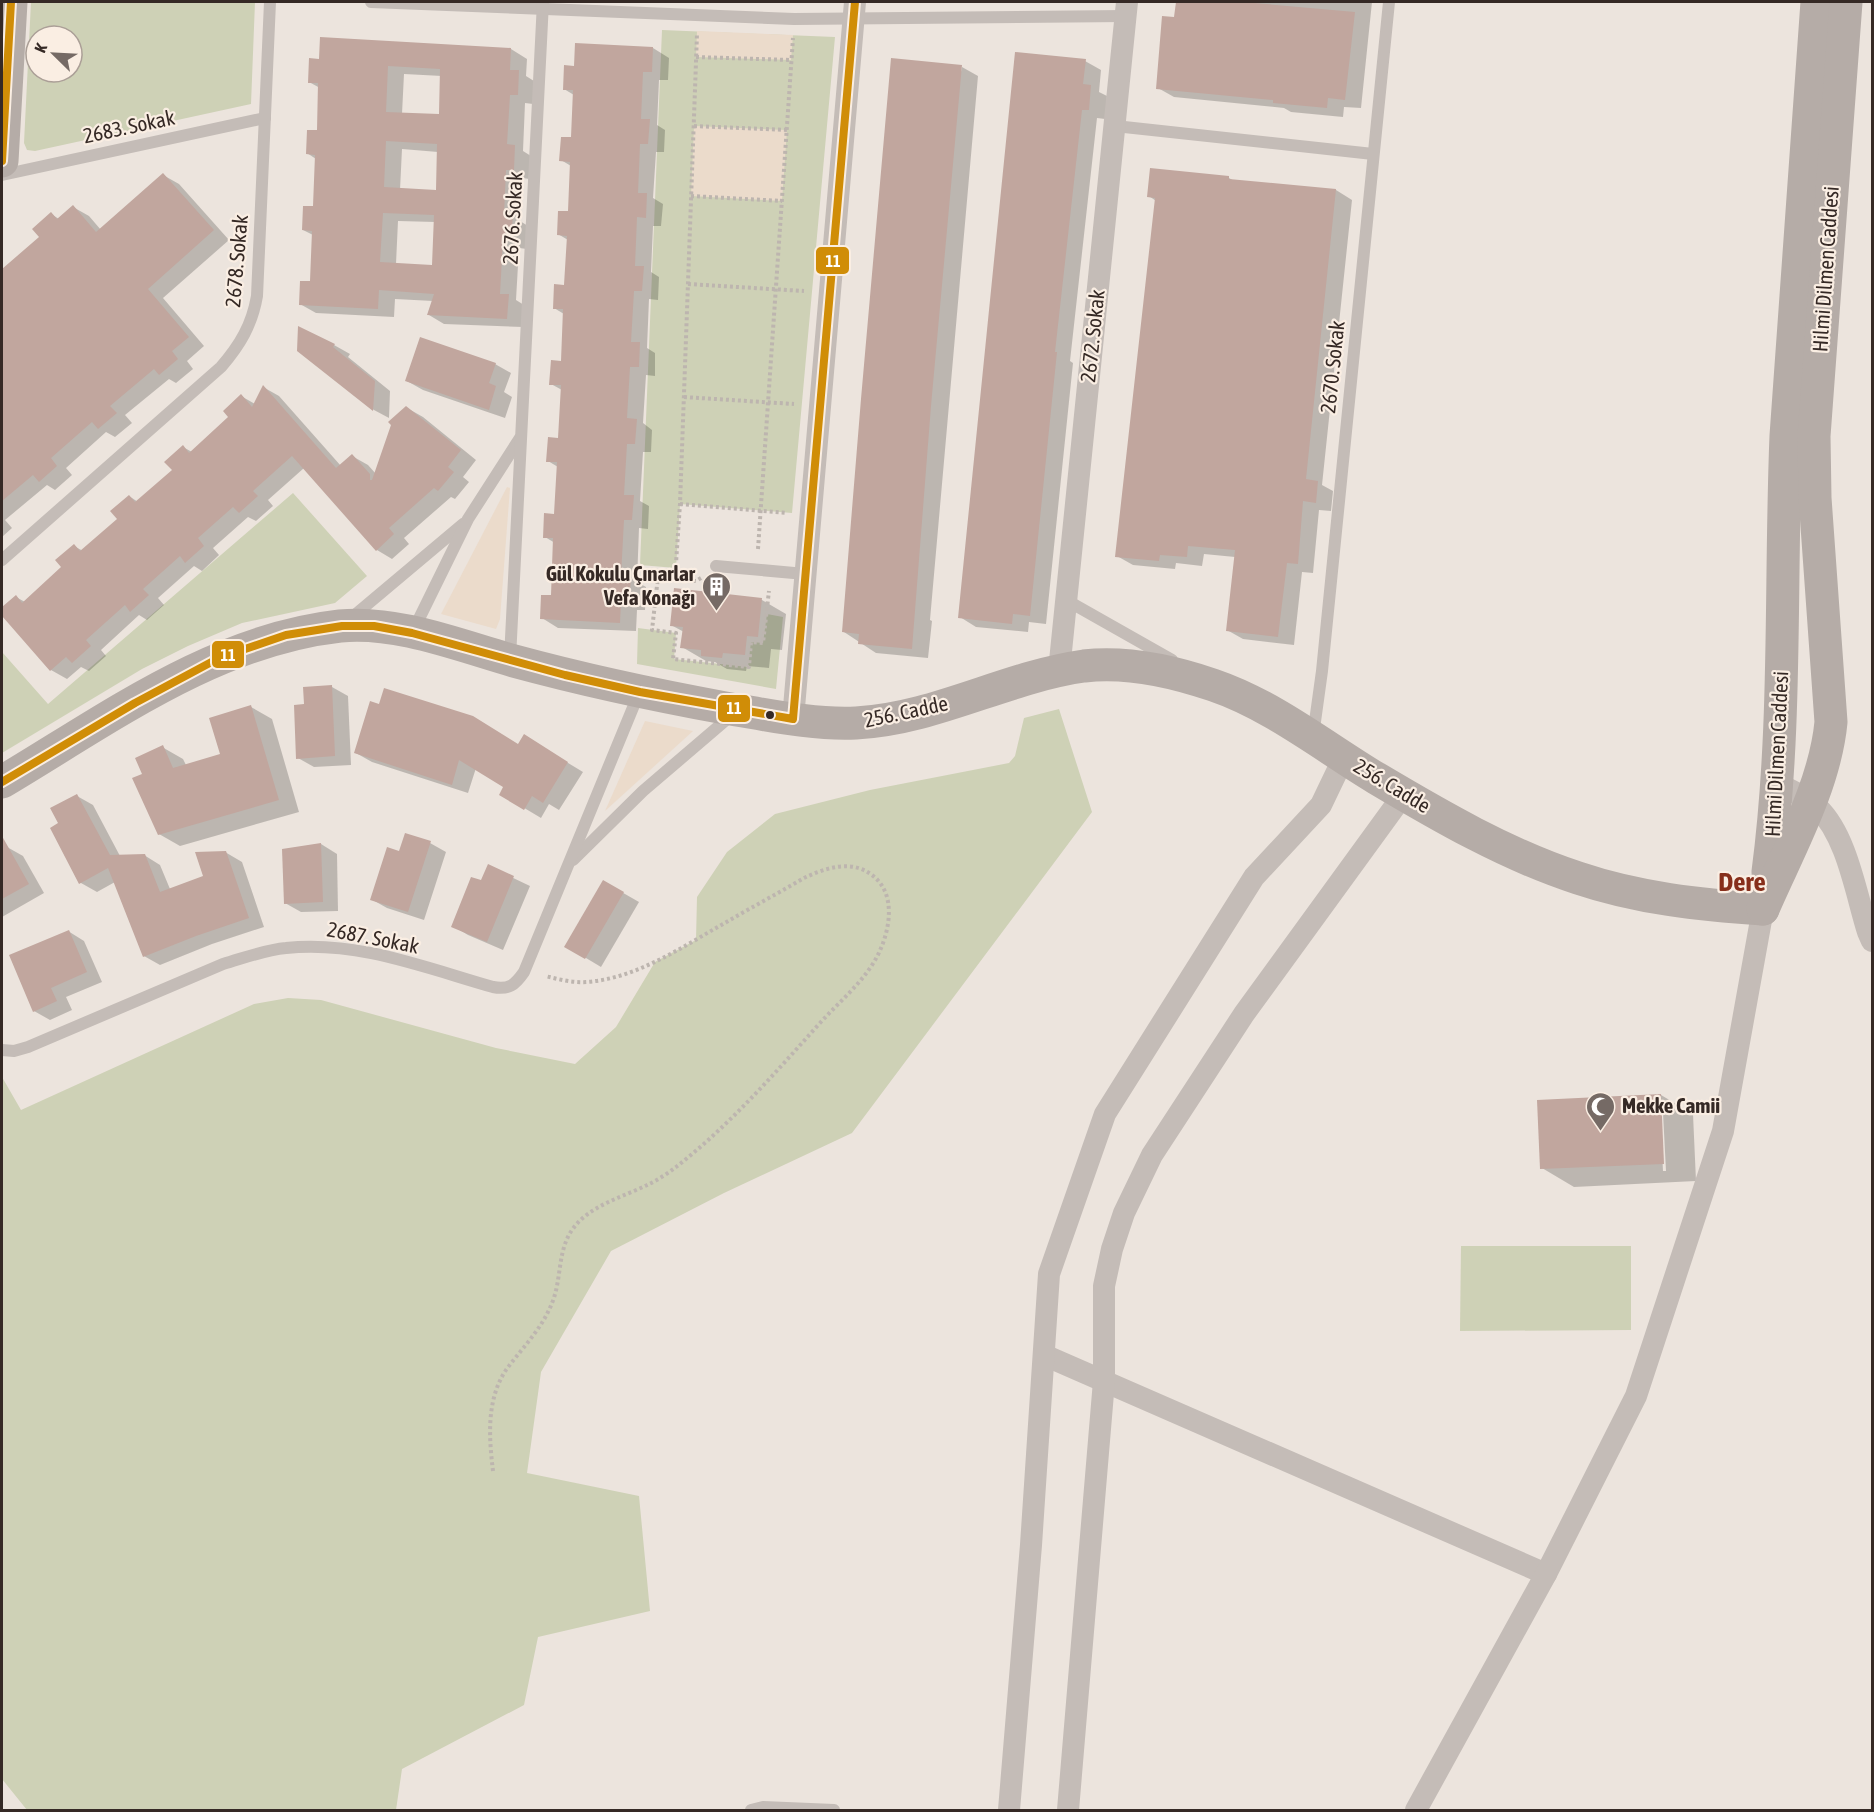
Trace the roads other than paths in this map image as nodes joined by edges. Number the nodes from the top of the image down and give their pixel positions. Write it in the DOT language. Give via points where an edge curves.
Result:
graph roads {
  1 [pos="10,2"];
  2 [pos="270,2"];
  3 [pos="371,2"];
  4 [pos="1389,2"];
  5 [pos="1817,2"];
  6 [pos="1846,2"];
  7 [pos="543,5"];
  8 [pos="1127,9"];
  9 [pos="855,10"];
  10 [pos="265,118"];
  11 [pos="1115,126"];
  12 [pos="1373,154"];
  13 [pos="2,161"];
  14 [pos="2,175"];
  15 [pos="522,436"];
  16 [pos="1799,499"];
  17 [pos="468,519"];
  18 [pos="2,560"];
  19 [pos="716,566"];
  20 [pos="805,574"];
  21 [pos="1066,600"];
  22 [pos="342,626"];
  23 [pos="412,633"];
  24 [pos="510,660"];
  25 [pos="1059,670"];
  26 [pos="1219,687"];
  27 [pos="640,692"];
  28 [pos="738,710"];
  29 [pos="793,718"];
  30 [pos="1312,737"];
  31 [pos="1344,758"];
  32 [pos="2,782"];
  33 [pos="1778,784"];
  34 [pos="1404,794"];
  35 [pos="1810,802"];
  36 [pos="568,865"];
  37 [pos="1763,909"];
  38 [pos="1872,941"];
  39 [pos="2,1050"];
  40 [pos="1044,1355"];
  41 [pos="1104,1381"];
  42 [pos="1546,1574"];
  43 [pos="750,1810"];
  44 [pos="834,1810"];
  45 [pos="1009,1810"];
  46 [pos="1068,1810"];
  47 [pos="1416,1810"];
  1 -- 13 [label="street"];
  2 -- 10 [label="lane, 2678. Sokak"];
  3 -- 7 [label="lane"];
  4 -- 12 [label="lane, 2670. Sokak"];
  5 -- 16 [label="street, Hilmi Dilmen Caddesi" via="1792,336"];
  6 -- 16 [label="street, Hilmi Dilmen Caddesi" via="1814,436"];
  7 -- 9 [label="lane" via="794,19"];
  7 -- 15 [label="lane, 2676. Sokak"];
  8 -- 9 [label="lane"];
  8 -- 11 [label="street, 2672. Sokak"];
  9 -- 20 [label="street"];
  10 -- 14 [label="lane, 2683. Sokak"];
  10 -- 18 [label="lane, 2678. Sokak" via="257,296 254,314 240,344 220,367"];
  11 -- 12 [label="lane"];
  11 -- 21 [label="street, 2672. Sokak"];
  12 -- 30 [label="lane, 2670. Sokak" via="1322,671"];
  15 -- 17 [label="lane"];
  15 -- 24 [label="lane, 2676. Sokak"];
  16 -- 33 [label="street, Hilmi Dilmen Caddesi"];
  16 -- 35 [label="street, Hilmi Dilmen Caddesi" via="1831,722 1826,753"];
  17 -- 22 [label="lane"];
  17 -- 23 [label="lane"];
  19 -- 20 [label="lane"];
  20 -- 29 [label="street"];
  21 -- 25 [label="street, 2672. Sokak"];
  21 -- 26 [label="lane"];
  22 -- 23 [label="street, 256. Cadde" via="374,626"];
  22 -- 32 [label="street, 256. Cadde" via="286,635 219,658"];
  23 -- 24 [label="street, 256. Cadde"];
  24 -- 27 [label="street, 256. Cadde"];
  25 -- 26 [label="street, 256. Cadde" via="1123,665 1155,669"];
  25 -- 29 [label="street, 256. Cadde" via="880,721"];
  26 -- 30 [label="street, 256. Cadde"];
  27 -- 28 [label="street, 256. Cadde"];
  27 -- 36 [label="lane"];
  28 -- 29 [label="street, 256. Cadde"];
  28 -- 36 [label="lane" via="643,791"];
  30 -- 31 [label="street, 256. Cadde"];
  31 -- 34 [label="street, 256. Cadde"];
  31 -- 40 [label="street" via="1321,805 1254,877 1105,1114 1049,1274"];
  33 -- 35 [label="street"];
  33 -- 37 [label="street, Hilmi Dilmen Caddesi"];
  34 -- 37 [label="street, 256. Cadde" via="1507,850 1582,880 1679,902"];
  34 -- 41 [label="street" via="1244,1014 1137,1183 1112,1249 1104,1286"];
  35 -- 37 [label="street, Hilmi Dilmen Caddesi"];
  35 -- 38 [label="street" via="1828,820 1841,845"];
  36 -- 39 [label="lane, 2687. Sokak" via="524,972 511,987 503,989 344,948 285,948 223,964 28,1047 14,1052"];
  37 -- 42 [label="street" via="1723,1131 1636,1396"];
  40 -- 41 [label="street"];
  40 -- 45 [label="street"];
  41 -- 42 [label="street"];
  41 -- 46 [label="street"];
  42 -- 47 [label="street"];
  43 -- 44 [label="lane"];
}
